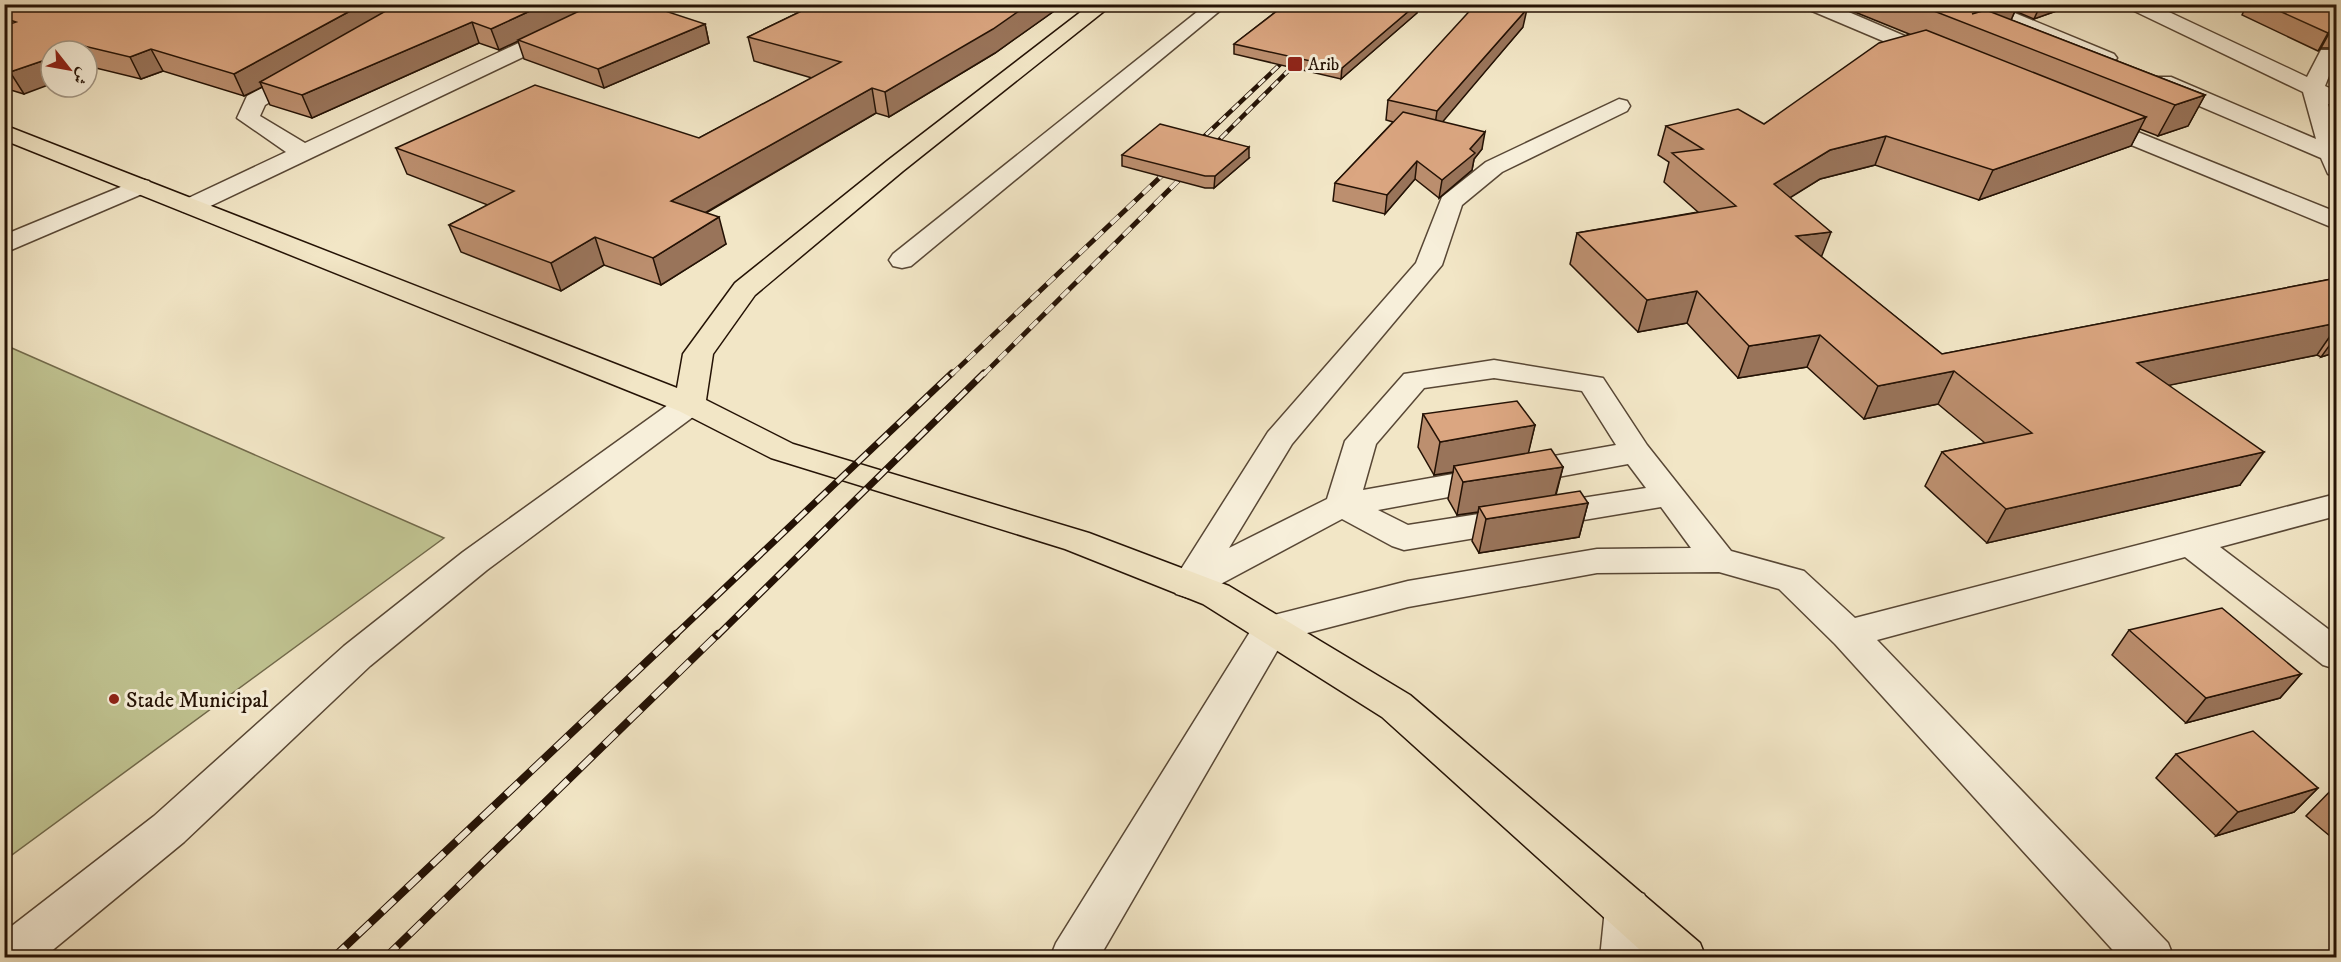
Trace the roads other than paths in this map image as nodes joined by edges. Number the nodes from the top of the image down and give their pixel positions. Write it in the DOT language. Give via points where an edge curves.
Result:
graph roads {
  1 [pos="619,4"];
  2 [pos="1104,4"];
  3 [pos="1219,4"];
  4 [pos="1812,4"];
  5 [pos="1975,4"];
  6 [pos="2135,4"];
  7 [pos="2328,54"];
  8 [pos="326,61"];
  9 [pos="1951,62"];
  10 [pos="2126,66"];
  11 [pos="2147,75"];
  12 [pos="2313,88"];
  13 [pos="2337,99"];
  14 [pos="1619,106"];
  15 [pos="2072,112"];
  16 [pos="4,132"];
  17 [pos="304,153"];
  18 [pos="2333,162"];
  19 [pos="140,186"];
  20 [pos="191,206"];
  21 [pos="2337,221"];
  22 [pos="4,245"];
  23 [pos="902,260"];
  24 [pos="690,404"];
  25 [pos="1636,452"];
  26 [pos="1669,495"];
  27 [pos="1342,505"];
  28 [pos="2337,505"];
  29 [pos="2191,543"];
  30 [pos="1719,560"];
  31 [pos="1189,585"];
  32 [pos="1271,629"];
  33 [pos="1848,634"];
  34 [pos="2337,655"];
  35 [pos="1628,909"];
  36 [pos="7,957"];
  37 [pos="1073,957"];
  38 [pos="1623,957"];
  39 [pos="1683,957"];
  40 [pos="2151,957"];
  1 -- 17 [label="street"];
  2 -- 24 [label="main road" via="895,166 745,289 698,354"];
  3 -- 23 [label="street"];
  4 -- 9 [label="street"];
  5 -- 10 [label="street"];
  6 -- 12 [label="street"];
  7 -- 12 [label="street"];
  8 -- 17 [label="street" via="255,101 248,118"];
  11 -- 18 [label="street"];
  12 -- 13 [label="street"];
  12 -- 18 [label="street"];
  14 -- 31 [label="street" via="1494,167 1451,202 1429,265 1279,439"];
  15 -- 21 [label="street"];
  16 -- 19 [label="main road"];
  17 -- 20 [label="street"];
  19 -- 20 [label="main road"];
  19 -- 22 [label="street"];
  20 -- 24 [label="main road"];
  24 -- 31 [label="main road" via="782,451 1077,541"];
  24 -- 36 [label="street" via="475,561 357,656 169,829"];
  25 -- 26 [label="street"];
  25 -- 27 [label="street"];
  25 -- 27 [label="street" via="1592,384 1494,369 1415,380 1361,441"];
  26 -- 27 [label="street" via="1404,538"];
  26 -- 30 [label="street"];
  27 -- 31 [label="street"];
  28 -- 29 [label="street"];
  29 -- 33 [label="street"];
  29 -- 34 [label="street"];
  30 -- 32 [label="street" via="1596,561 1408,594"];
  30 -- 33 [label="street" via="1791,580"];
  31 -- 32 [label="main road" via="1216,595"];
  32 -- 35 [label="main road" via="1396,706"];
  32 -- 37 [label="street"];
  33 -- 40 [label="street"];
  35 -- 38 [label="street"];
  35 -- 39 [label="main road"];
}
